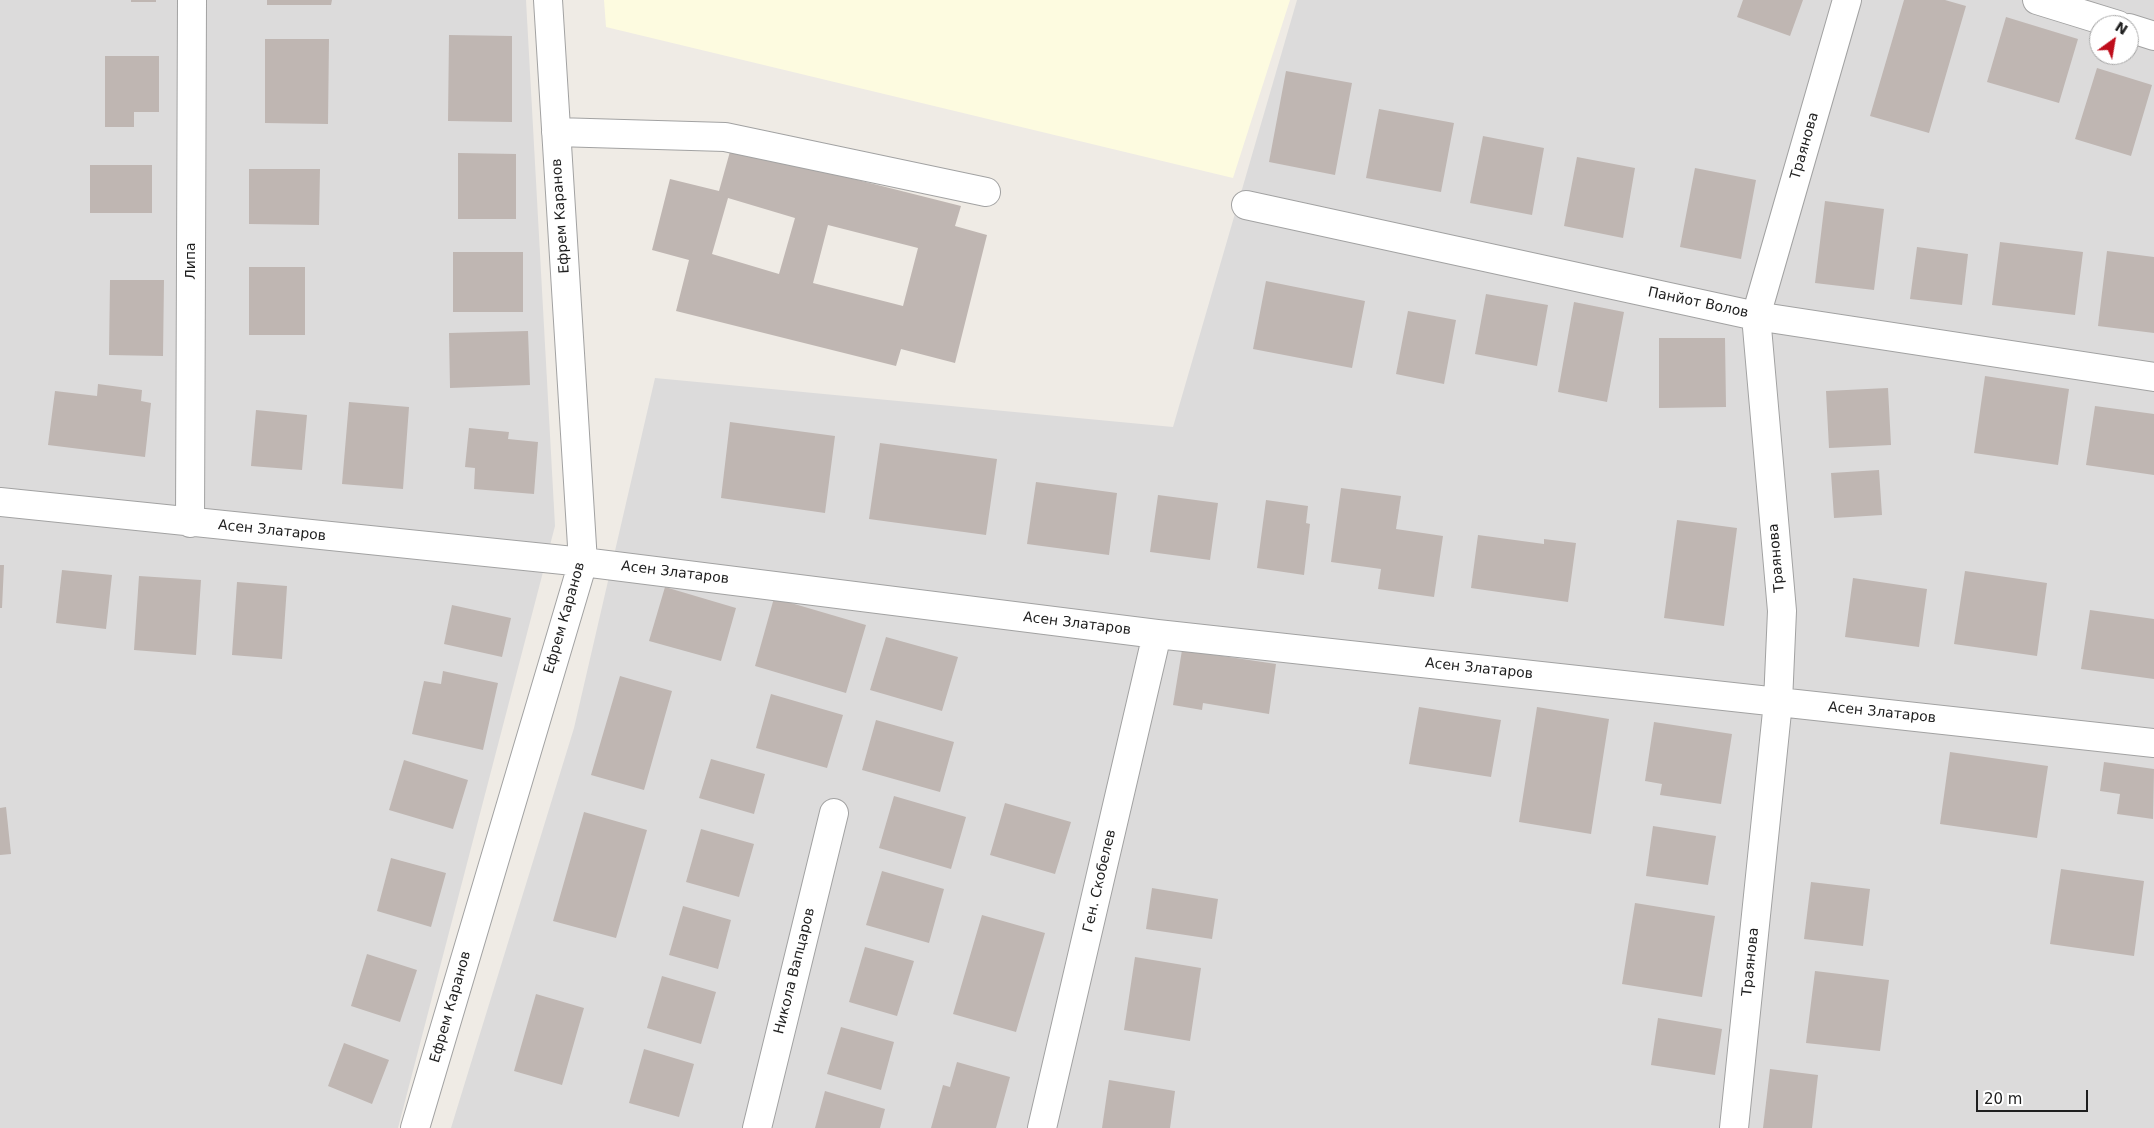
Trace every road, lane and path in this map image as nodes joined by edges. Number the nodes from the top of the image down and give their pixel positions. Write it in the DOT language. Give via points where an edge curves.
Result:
graph roads {
  1 [pos="192,0"];
  2 [pos="548,0"];
  3 [pos="1847,0"];
  4 [pos="2037,0"];
  5 [pos="2089,16"];
  6 [pos="2139,31"];
  7 [pos="2154,36"];
  8 [pos="556,132"];
  9 [pos="986,192"];
  10 [pos="1246,205"];
  11 [pos="1756,316"];
  12 [pos="2154,377"];
  13 [pos="0,502"];
  14 [pos="190,523"];
  15 [pos="583,562"];
  16 [pos="1157,634"];
  17 [pos="1778,702"];
  18 [pos="2154,742"];
  19 [pos="834,813"];
  20 [pos="416,1128"];
  21 [pos="756,1128"];
  22 [pos="1042,1128"];
  23 [pos="1734,1128"];
  1 -- 14 [label="street, Липа"];
  2 -- 8 [label="street, Ефрем Каранов"];
  3 -- 11 [label="street, Траянова"];
  4 -- 5 [label="street"];
  6 -- 7 [label="street"];
  8 -- 9 [label="street" via="725,137"];
  8 -- 15 [label="street, Ефрем Каранов"];
  10 -- 11 [label="street, Панйот Волов"];
  11 -- 12 [label="street, Панйот Волов"];
  11 -- 17 [label="street, Траянова" via="1782,611"];
  13 -- 14 [label="street, Асен Златаров"];
  14 -- 15 [label="street, Асен Златаров"];
  15 -- 16 [label="street, Асен Златаров"];
  15 -- 20 [label="street, Ефрем Каранов"];
  16 -- 17 [label="street, Асен Златаров"];
  16 -- 22 [label="street, Ген. Скобелев"];
  17 -- 18 [label="street, Асен Златаров"];
  17 -- 23 [label="street, Траянова"];
  19 -- 21 [label="street, Никола Вапцаров"];
}
